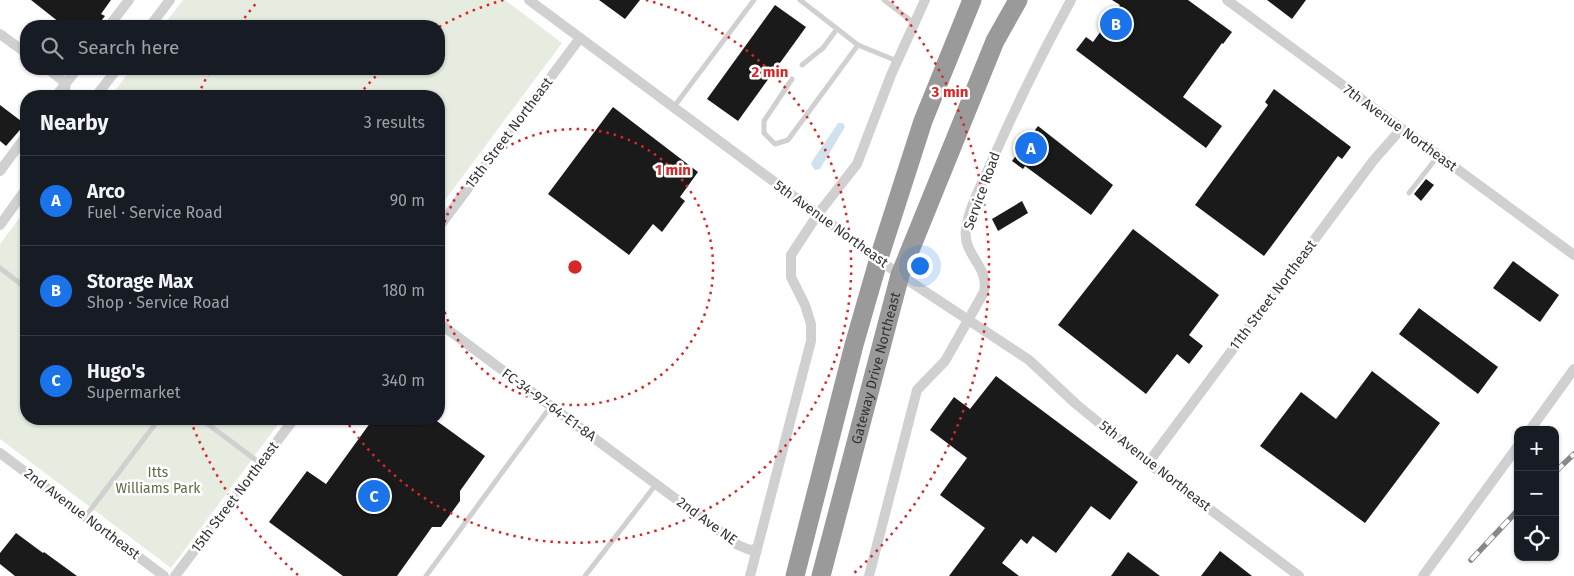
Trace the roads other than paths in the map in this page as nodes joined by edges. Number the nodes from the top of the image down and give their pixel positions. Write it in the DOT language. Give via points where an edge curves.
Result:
graph roads {
  1 [pos="129,0"];
  2 [pos="170,0"];
  3 [pos="529,0"];
  4 [pos="754,0"];
  5 [pos="800,0"];
  6 [pos="884,0"];
  7 [pos="897,0"];
  8 [pos="925,0"];
  9 [pos="972,0"];
  10 [pos="1018,0"];
  11 [pos="1071,0"];
  12 [pos="1227,0"];
  13 [pos="894,7"];
  14 [pos="114,20"];
  15 [pos="155,20"];
  16 [pos="914,23"];
  17 [pos="837,29"];
  18 [pos="0,34"];
  19 [pos="580,38"];
  20 [pos="858,45"];
  21 [pos="20,49"];
  22 [pos="897,61"];
  23 [pos="802,65"];
  24 [pos="56,75"];
  25 [pos="72,75"];
  26 [pos="112,75"];
  27 [pos="792,79"];
  28 [pos="66,83"];
  29 [pos="61,90"];
  30 [pos="65,90"];
  31 [pos="101,90"];
  32 [pos="673,108"];
  33 [pos="1401,129"];
  34 [pos="20,144"];
  35 [pos="1438,156"];
  36 [pos="0,171"];
  37 [pos="1409,193"];
  38 [pos="20,198"];
  39 [pos="818,214"];
  40 [pos="445,219"];
  41 [pos="0,225"];
  42 [pos="1574,255"];
  43 [pos="879,258"];
  44 [pos="0,268"];
  45 [pos="900,275"];
  46 [pos="20,283"];
  47 [pos="969,319"];
  48 [pos="445,328"];
  49 [pos="1574,369"];
  50 [pos="551,406"];
  51 [pos="154,425"];
  52 [pos="209,425"];
  53 [pos="289,425"];
  54 [pos="1533,426"];
  55 [pos="1514,451"];
  56 [pos="0,453"];
  57 [pos="1148,463"];
  58 [pos="260,464"];
  59 [pos="660,487"];
  60 [pos="85,517"];
  61 [pos="756,549"];
  62 [pos="164,576"];
  63 [pos="175,576"];
  64 [pos="426,576"];
  65 [pos="585,576"];
  66 [pos="750,576"];
  67 [pos="795,576"];
  68 [pos="821,576"];
  69 [pos="869,576"];
  70 [pos="1299,576"];
  71 [pos="1423,576"];
  1 -- 14 [label="street"];
  2 -- 15 [label="street"];
  3 -- 19 [label="street, 5th Avenue Northeast"];
  4 -- 32 [label="lane"];
  5 -- 17 [label="lane"];
  6 -- 13 [label="lane"];
  7 -- 13 [label="lane"];
  8 -- 16 [label="street"];
  9 -- 43 [label="highway, Gateway Drive Northeast" via="923,121"];
  10 -- 45 [label="highway, Gateway Drive Northeast" via="995,41"];
  11 -- 47 [label="street, Service Road" via="1020,96 968,220 966,243 986,280 981,298"];
  12 -- 33 [label="street, 7th Avenue Northeast"];
  13 -- 16 [label="lane"];
  16 -- 22 [label="street"];
  17 -- 20 [label="lane"];
  17 -- 23 [label="lane" via="823,48"];
  18 -- 21 [label="street"];
  19 -- 32 [label="street, 5th Avenue Northeast"];
  19 -- 40 [label="street, 15th Street Northeast"];
  20 -- 22 [label="lane"];
  20 -- 27 [label="lane" via="788,140 775,144 764,133 764,121"];
  22 -- 39 [label="street" via="857,164"];
  24 -- 28 [label="street"];
  25 -- 28 [label="street"];
  26 -- 31 [label="street"];
  28 -- 29 [label="street"];
  28 -- 30 [label="street"];
  32 -- 39 [label="street, 5th Avenue Northeast"];
  33 -- 35 [label="street, 7th Avenue Northeast"];
  33 -- 57 [label="street, 11th Street Northeast" via="1372,161"];
  34 -- 36 [label="street"];
  35 -- 37 [label="lane"];
  35 -- 42 [label="street, 7th Avenue Northeast"];
  38 -- 41 [label="street"];
  39 -- 43 [label="street, 5th Avenue Northeast"];
  39 -- 61 [label="street" via="791,255 791,276 811,324 810,341"];
  43 -- 45 [label="street, 5th Avenue Northeast"];
  43 -- 67 [label="highway, Gateway Drive Northeast"];
  44 -- 46 [label="lane"];
  45 -- 47 [label="street, 5th Avenue Northeast"];
  45 -- 68 [label="highway, Gateway Drive Northeast"];
  47 -- 57 [label="street, 5th Avenue Northeast" via="1029,360 1076,404"];
  47 -- 69 [label="street, Service Road" via="945,361 917,390"];
  48 -- 50 [label="street, FC-34-97-64-E1-8A"];
  49 -- 54 [label="street"];
  50 -- 59 [label="street, FC-34-97-64-E1-8A"];
  50 -- 64 [label="lane"];
  51 -- 60 [label="lane"];
  52 -- 58 [label="lane"];
  53 -- 58 [label="street, 15th Street Northeast"];
  55 -- 71 [label="street"];
  56 -- 60 [label="street, 2nd Avenue Northeast"];
  57 -- 70 [label="street, 5th Avenue Northeast"];
  58 -- 63 [label="street, 15th Street Northeast"];
  59 -- 61 [label="street, 2nd Ave NE" via="738,545"];
  59 -- 65 [label="lane" via="654,487"];
  60 -- 62 [label="street, 2nd Avenue Northeast"];
  61 -- 66 [label="street"];
}
